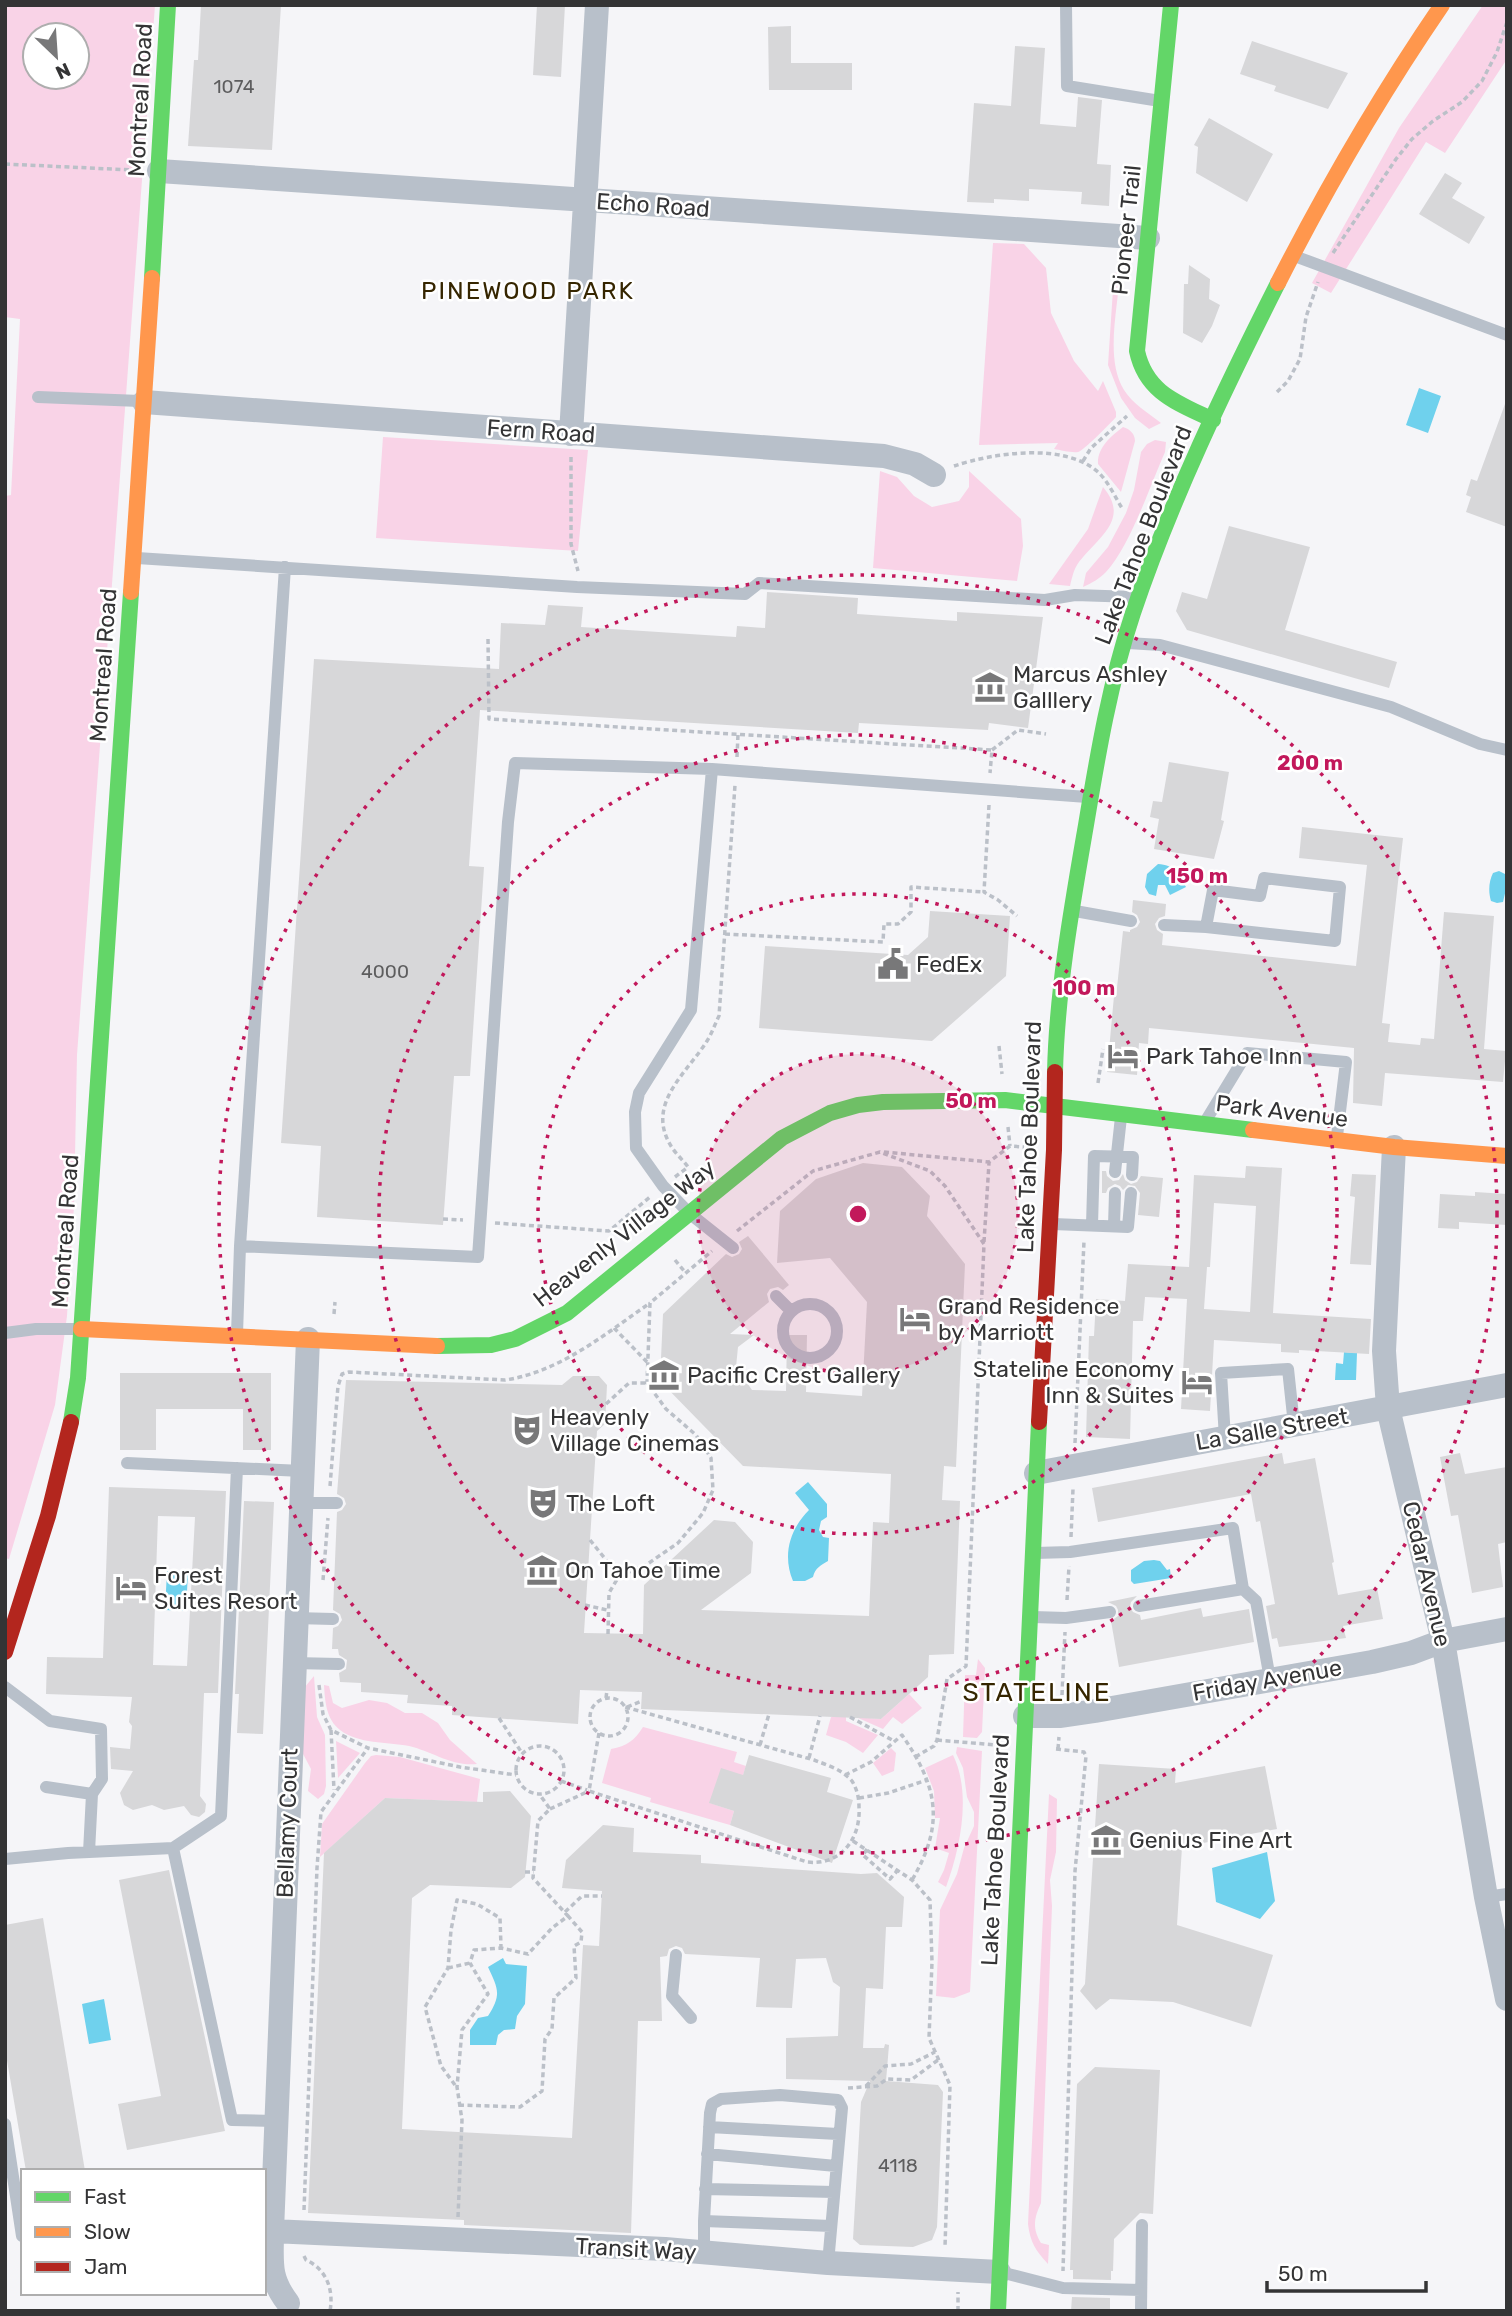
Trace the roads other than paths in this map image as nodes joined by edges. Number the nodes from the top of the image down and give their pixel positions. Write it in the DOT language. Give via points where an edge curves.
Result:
graph roads {
  1 [pos="168,5"];
  2 [pos="597,5"];
  3 [pos="1066,5"];
  4 [pos="1170,5"];
  5 [pos="1442,5"];
  6 [pos="1163,101"];
  7 [pos="159,171"];
  8 [pos="586,201"];
  9 [pos="1148,238"];
  10 [pos="1291,255"];
  11 [pos="1507,335"];
  12 [pos="38,397"];
  13 [pos="144,402"];
  14 [pos="1213,420"];
  15 [pos="571,434"];
  16 [pos="934,475"];
  17 [pos="134,558"];
  18 [pos="285,567"];
  19 [pos="1139,597"];
  20 [pos="1123,642"];
  21 [pos="1507,750"];
  22 [pos="712,769"];
  23 [pos="1091,797"];
  24 [pos="1071,911"];
  25 [pos="1131,921"];
  26 [pos="1164,925"];
  27 [pos="1206,927"];
  28 [pos="1052,1106"];
  29 [pos="1122,1114"];
  30 [pos="1204,1124"];
  31 [pos="1337,1140"];
  32 [pos="1394,1147"];
  33 [pos="1116,1156"];
  34 [pos="1507,1156"];
  35 [pos="1115,1172"];
  36 [pos="1132,1175"];
  37 [pos="1115,1193"];
  38 [pos="1131,1193"];
  39 [pos="689,1213"];
  40 [pos="1049,1224"];
  41 [pos="1088,1225"];
  42 [pos="1114,1226"];
  43 [pos="729,1244"];
  44 [pos="240,1246"];
  45 [pos="776,1296"];
  46 [pos="791,1311"];
  47 [pos="81,1329"];
  48 [pos="5,1333"];
  49 [pos="237,1336"];
  50 [pos="308,1339"];
  51 [pos="1507,1385"];
  52 [pos="1388,1408"];
  53 [pos="1294,1425"];
  54 [pos="1225,1438"];
  55 [pos="127,1463"];
  56 [pos="237,1468"];
  57 [pos="302,1471"];
  58 [pos="1036,1473"];
  59 [pos="300,1503"];
  60 [pos="333,1503"];
  61 [pos="1032,1553"];
  62 [pos="1243,1589"];
  63 [pos="1139,1606"];
  64 [pos="1110,1612"];
  65 [pos="1029,1617"];
  66 [pos="295,1618"];
  67 [pos="327,1619"];
  68 [pos="1507,1629"];
  69 [pos="1443,1642"];
  70 [pos="5,1652"];
  71 [pos="293,1663"];
  72 [pos="339,1664"];
  73 [pos="1270,1679"];
  74 [pos="5,1687"];
  75 [pos="1025,1716"];
  76 [pos="46,1787"];
  77 [pos="92,1794"];
  78 [pos="173,1848"];
  79 [pos="89,1852"];
  80 [pos="5,1859"];
  81 [pos="1496,1895"];
  82 [pos="676,1955"];
  83 [pos="1507,1999"];
  84 [pos="691,2018"];
  85 [pos="276,2121"];
  86 [pos="5,2124"];
  87 [pos="709,2127"];
  88 [pos="838,2134"];
  89 [pos="707,2154"];
  90 [pos="836,2166"];
  91 [pos="705,2189"];
  92 [pos="834,2192"];
  93 [pos="704,2221"];
  94 [pos="1142,2225"];
  95 [pos="831,2226"];
  96 [pos="21,2229"];
  97 [pos="272,2231"];
  98 [pos="704,2252"];
  99 [pos="828,2263"];
  100 [pos="999,2272"];
  101 [pos="1141,2290"];
  102 [pos="288,2303"];
  103 [pos="998,2311"];
  104 [pos="1141,2311"];
  1 -- 7 [label="main road, Montreal Road"];
  2 -- 8 [label="street"];
  3 -- 6 [label="lane" via="1067,86"];
  4 -- 6 [label="main road, Pioneer Trail"];
  5 -- 10 [label="main road, Lake Tahoe Boulevard" via="1354,142"];
  6 -- 9 [label="main road, Pioneer Trail"];
  7 -- 8 [label="street, Echo Road"];
  7 -- 13 [label="main road, Montreal Road"];
  8 -- 9 [label="street, Echo Road"];
  8 -- 15 [label="street"];
  9 -- 14 [label="main road, Pioneer Trail" via="1137,341 1140,370 1150,385"];
  10 -- 11 [label="lane"];
  10 -- 14 [label="main road, Lake Tahoe Boulevard"];
  12 -- 13 [label="lane"];
  13 -- 15 [label="street, Fern Road"];
  13 -- 17 [label="main road, Montreal Road"];
  14 -- 19 [label="main road, Lake Tahoe Boulevard"];
  15 -- 16 [label="street, Fern Road" via="884,456 915,464"];
  17 -- 18 [label="lane"];
  17 -- 47 [label="main road, Montreal Road"];
  18 -- 19 [label="lane" via="746,594 758,583 1045,600 1075,595"];
  18 -- 44 [label="lane"];
  19 -- 20 [label="main road, Lake Tahoe Boulevard"];
  20 -- 21 [label="lane" via="1160,645 1391,707 1480,744"];
  20 -- 23 [label="main road, Lake Tahoe Boulevard"];
  22 -- 23 [label="lane"];
  22 -- 39 [label="lane" via="691,1010 639,1093 635,1112 636,1148"];
  22 -- 44 [label="lane" via="515,763 478,1257"];
  23 -- 24 [label="main road, Lake Tahoe Boulevard"];
  24 -- 25 [label="lane"];
  24 -- 28 [label="main road, Lake Tahoe Boulevard" via="1056,1024"];
  26 -- 27 [label="lane"];
  27 -- 27 [label="lane" via="1213,890 1259,896 1264,878 1340,887 1335,941"];
  28 -- 29 [label="main road, Park Avenue"];
  28 -- 39 [label="main road, Heavenly Village Way" via="1005,1100 883,1102 830,1113 782,1138"];
  28 -- 40 [label="main road, Lake Tahoe Boulevard"];
  29 -- 30 [label="main road, Park Avenue"];
  29 -- 33 [label="lane"];
  30 -- 31 [label="main road, Park Avenue"];
  30 -- 31 [label="lane" via="1247,1053 1346,1062"];
  31 -- 32 [label="main road, Park Avenue"];
  32 -- 34 [label="main road, Park Avenue"];
  32 -- 52 [label="street, Cedar Avenue" via="1384,1351"];
  33 -- 35 [label="lane"];
  33 -- 36 [label="lane" via="1133,1157"];
  33 -- 41 [label="lane" via="1094,1156"];
  37 -- 42 [label="lane"];
  38 -- 42 [label="lane" via="1128,1227"];
  39 -- 43 [label="lane"];
  39 -- 50 [label="main road, Heavenly Village Way" via="567,1313 515,1339 463,1348"];
  40 -- 41 [label="lane"];
  40 -- 58 [label="main road, Lake Tahoe Boulevard"];
  41 -- 42 [label="lane"];
  44 -- 49 [label="lane"];
  45 -- 46 [label="lane"];
  46 -- 46 [label="lane" via="783,1337 793,1353 811,1359 828,1352 838,1329 831,1313 807,1304"];
  47 -- 48 [label="lane"];
  47 -- 49 [label="main road, Heavenly Village Way"];
  47 -- 70 [label="main road, Montreal Road" via="73,1420"];
  49 -- 50 [label="main road, Heavenly Village Way"];
  50 -- 57 [label="street, Bellamy Court"];
  51 -- 52 [label="street, La Salle Street"];
  52 -- 53 [label="street, La Salle Street"];
  52 -- 69 [label="street, Cedar Avenue"];
  53 -- 54 [label="street, La Salle Street"];
  53 -- 54 [label="lane" via="1288,1369 1221,1373"];
  54 -- 58 [label="street, La Salle Street"];
  55 -- 56 [label="lane"];
  56 -- 57 [label="lane"];
  56 -- 78 [label="lane" via="221,1816"];
  57 -- 59 [label="street, Bellamy Court"];
  58 -- 61 [label="main road, Lake Tahoe Boulevard"];
  59 -- 60 [label="lane"];
  59 -- 66 [label="street, Bellamy Court"];
  61 -- 62 [label="lane" via="1070,1552 1233,1528"];
  61 -- 65 [label="main road, Lake Tahoe Boulevard"];
  62 -- 63 [label="lane"];
  62 -- 73 [label="lane" via="1256,1601"];
  64 -- 65 [label="lane"];
  65 -- 75 [label="main road, Lake Tahoe Boulevard"];
  66 -- 67 [label="lane"];
  66 -- 71 [label="street, Bellamy Court"];
  68 -- 69 [label="street, Friday Avenue"];
  69 -- 73 [label="street, Friday Avenue" via="1411,1653"];
  69 -- 81 [label="street, Cedar Avenue"];
  71 -- 72 [label="lane"];
  71 -- 85 [label="street, Bellamy Court"];
  73 -- 75 [label="street, Friday Avenue" via="1094,1711"];
  74 -- 77 [label="lane" via="50,1721 101,1729 102,1779"];
  75 -- 100 [label="main road, Lake Tahoe Boulevard"];
  76 -- 77 [label="lane"];
  77 -- 79 [label="lane"];
  78 -- 79 [label="lane"];
  78 -- 85 [label="lane" via="232,2120"];
  79 -- 80 [label="lane"];
  81 -- 83 [label="street, Cedar Avenue"];
  82 -- 84 [label="lane" via="673,1996"];
  85 -- 97 [label="street, Bellamy Court"];
  86 -- 96 [label="lane"];
  87 -- 88 [label="lane"];
  87 -- 88 [label="lane" via="712,2104 721,2099 780,2095 838,2100 842,2108"];
  87 -- 89 [label="lane"];
  88 -- 90 [label="lane"];
  89 -- 90 [label="lane"];
  89 -- 91 [label="lane"];
  90 -- 92 [label="lane"];
  91 -- 92 [label="lane"];
  91 -- 93 [label="lane"];
  92 -- 95 [label="lane"];
  93 -- 95 [label="lane"];
  93 -- 98 [label="lane"];
  94 -- 101 [label="lane"];
  95 -- 99 [label="lane"];
  97 -- 98 [label="street, Transit Way"];
  97 -- 102 [label="street, Bellamy Court" via="272,2269 277,2288"];
  98 -- 99 [label="street, Transit Way"];
  99 -- 100 [label="street, Transit Way"];
  100 -- 101 [label="lane" via="1063,2288"];
  100 -- 103 [label="main road, Lake Tahoe Boulevard"];
  101 -- 104 [label="lane"];
}
